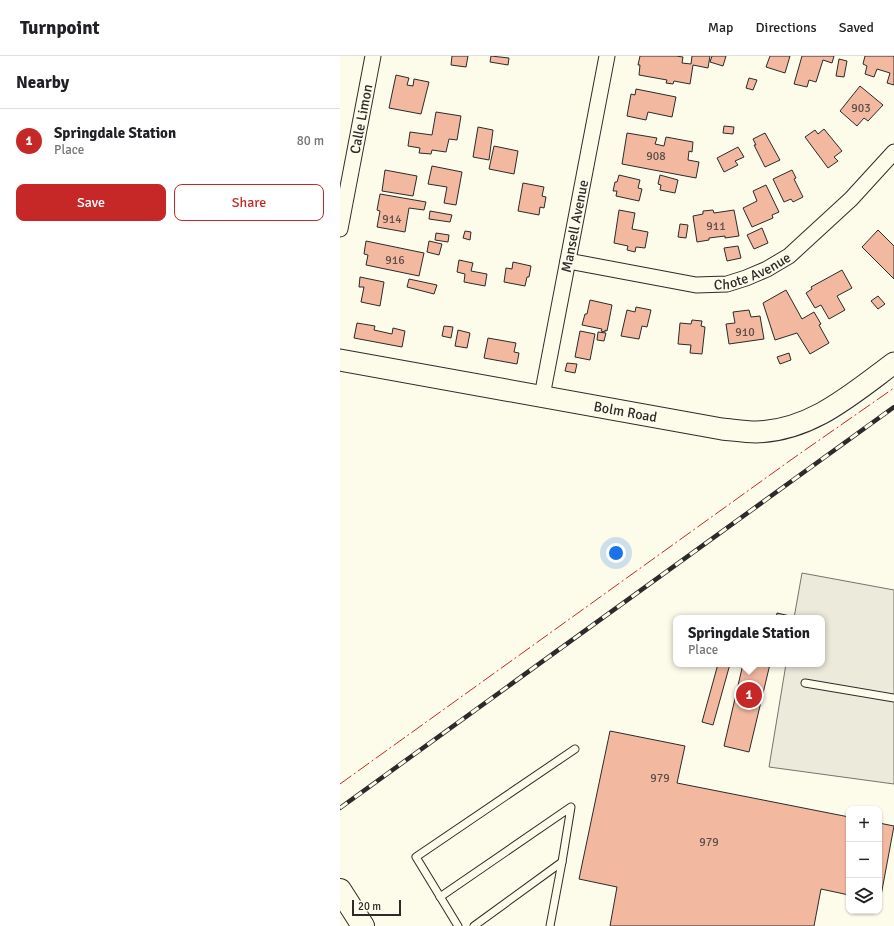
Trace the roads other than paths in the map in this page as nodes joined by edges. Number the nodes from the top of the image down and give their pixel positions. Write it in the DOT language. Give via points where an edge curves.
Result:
graph roads {
  1 [pos="373,56"];
  2 [pos="607,56"];
  3 [pos="894,152"];
  4 [pos="340,229"];
  5 [pos="568,261"];
  6 [pos="340,360"];
  7 [pos="894,363"];
  8 [pos="542,396"];
  9 [pos="805,683"];
  10 [pos="894,698"];
  11 [pos="575,749"];
  12 [pos="562,862"];
  13 [pos="340,890"];
  14 [pos="440,897"];
  15 [pos="363,926"];
  16 [pos="458,926"];
  17 [pos="474,926"];
  18 [pos="550,926"];
  1 -- 4 [label="street, Calle Limon"];
  2 -- 5 [label="street, Mansell Avenue"];
  3 -- 5 [label="street, Chote Avenue" via="851,199 789,256 746,278 728,284 696,285"];
  5 -- 8 [label="street, Mansell Avenue"];
  6 -- 8 [label="street, Bolm Road"];
  7 -- 8 [label="street, Bolm Road" via="818,416 791,427 757,432 722,429"];
  9 -- 10 [label="lane"];
  11 -- 14 [label="lane" via="416,857"];
  12 -- 14 [label="lane" via="571,807"];
  12 -- 17 [label="lane"];
  12 -- 18 [label="lane"];
  13 -- 15 [label="main road"];
  14 -- 16 [label="lane"];
}
